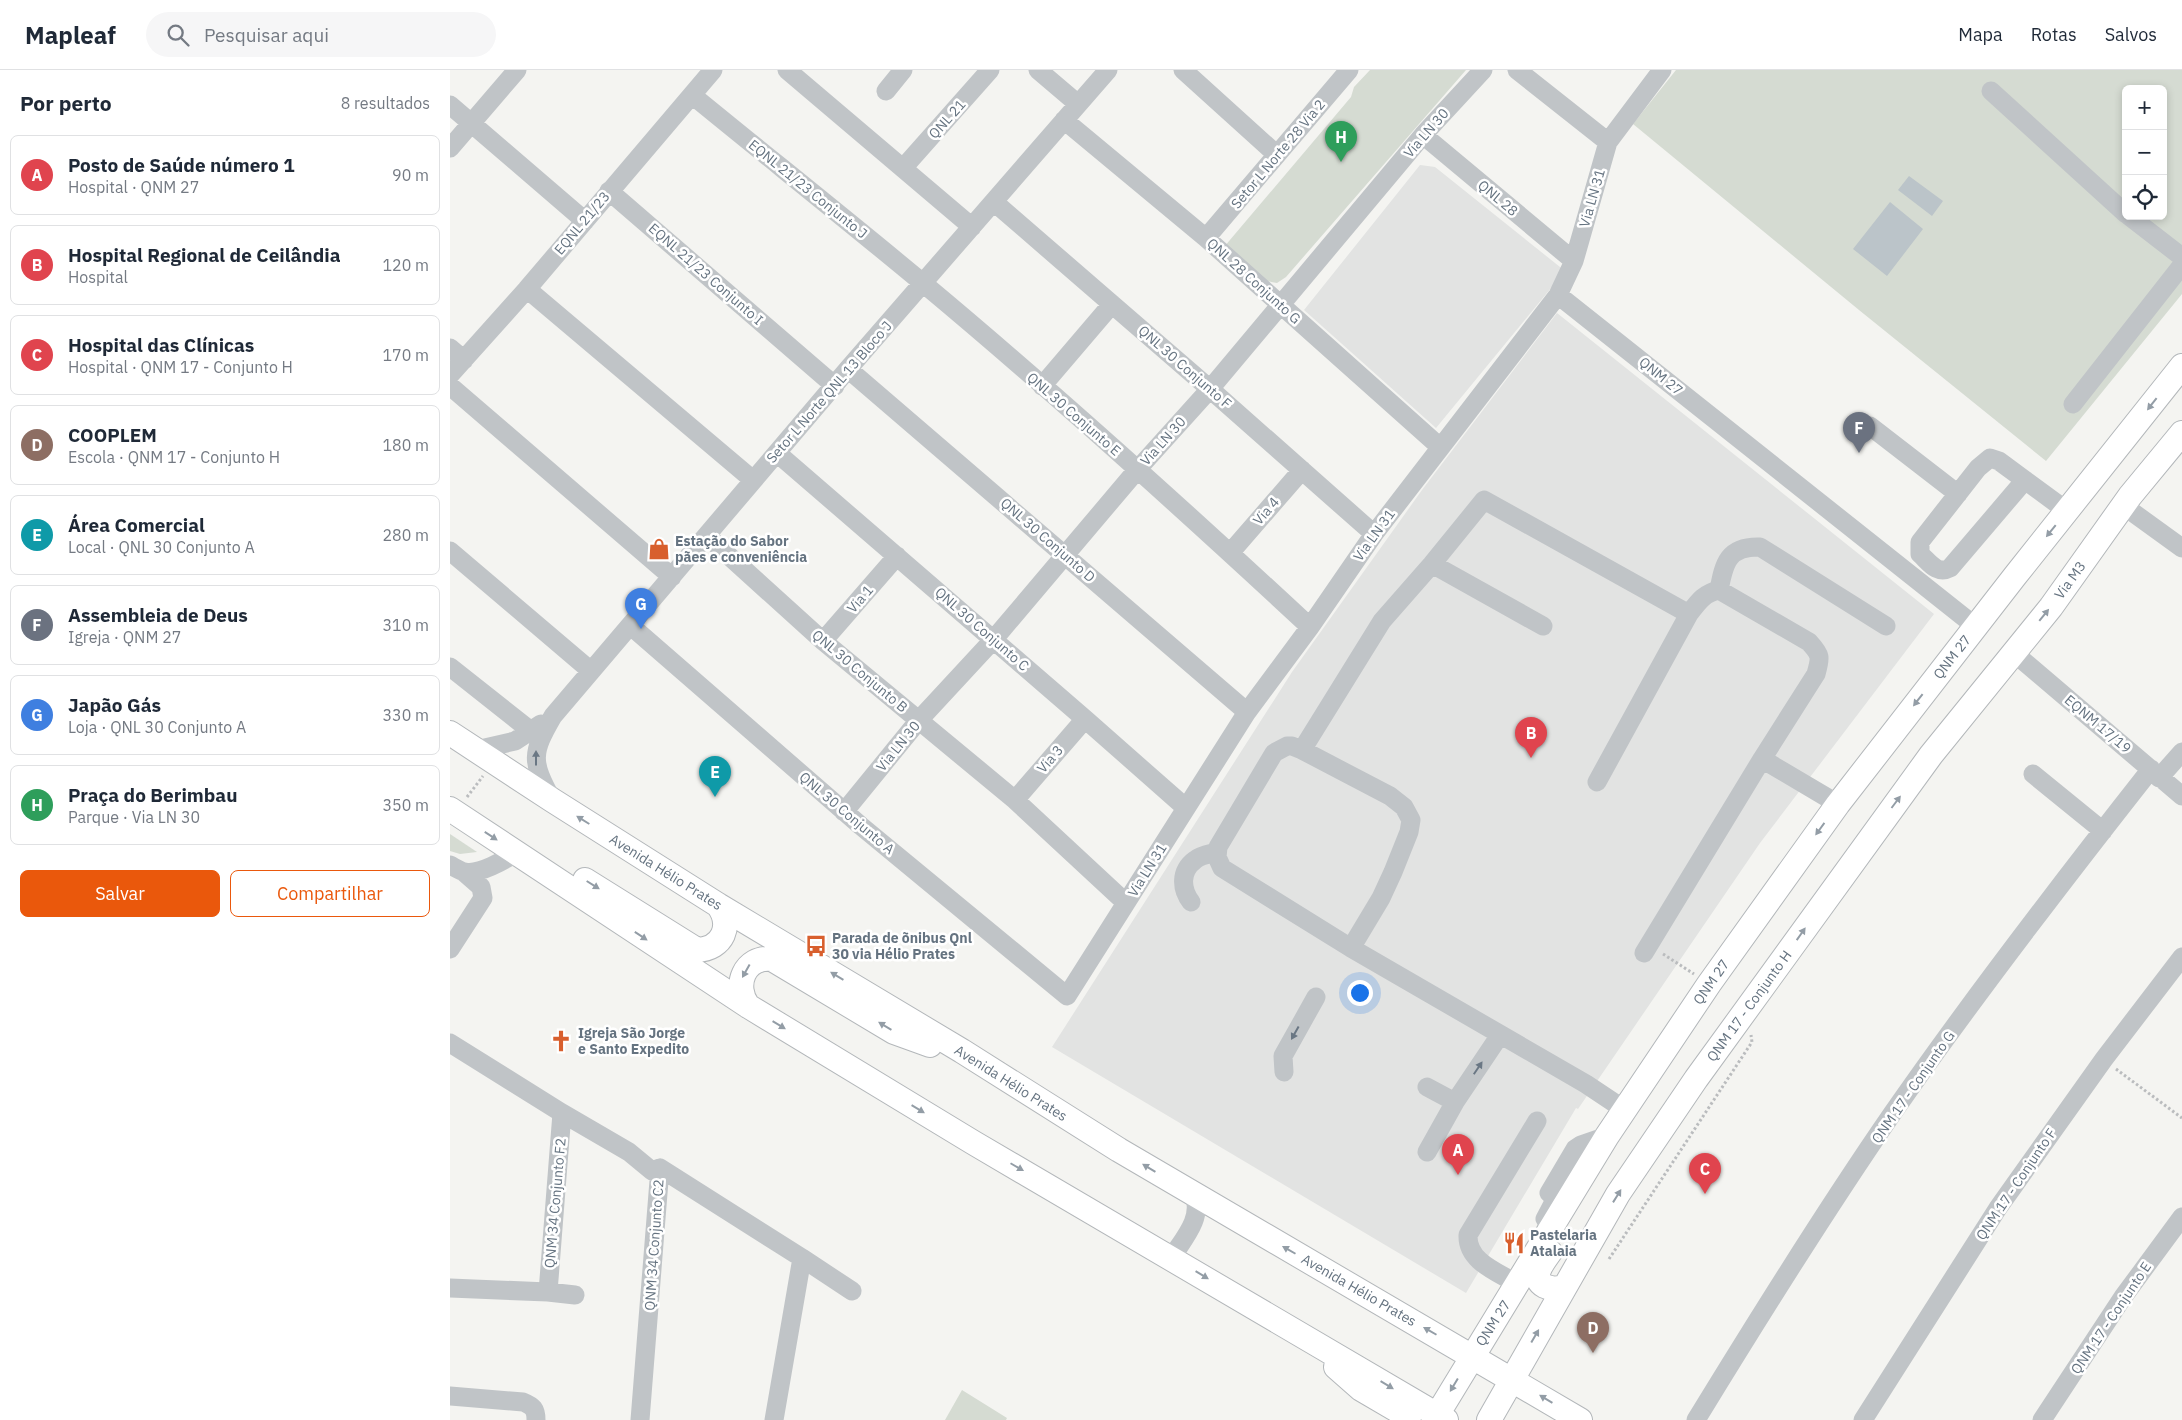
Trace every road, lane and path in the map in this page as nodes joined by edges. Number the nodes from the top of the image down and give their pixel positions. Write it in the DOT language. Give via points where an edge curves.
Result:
graph roads {
  1 [pos="517,70"];
  2 [pos="713,70"];
  3 [pos="787,70"];
  4 [pos="904,70"];
  5 [pos="1038,70"];
  6 [pos="1108,70"];
  7 [pos="1182,70"];
  8 [pos="1349,70"];
  9 [pos="1483,70"];
  10 [pos="1517,70"];
  11 [pos="1662,70"];
  12 [pos="981,73"];
  13 [pos="886,91"];
  14 [pos="1991,91"];
  15 [pos="692,94"];
  16 [pos="1078,104"];
  17 [pos="450,105"];
  18 [pos="1064,120"];
  19 [pos="470,124"];
  20 [pos="1423,135"];
  21 [pos="1608,142"];
  22 [pos="450,148"];
  23 [pos="1278,155"];
  24 [pos="904,168"];
  25 [pos="609,191"];
  26 [pos="994,202"];
  27 [pos="2122,210"];
  28 [pos="2134,220"];
  29 [pos="585,221"];
  30 [pos="972,227"];
  31 [pos="1206,238"];
  32 [pos="2182,257"];
  33 [pos="1574,261"];
  34 [pos="2182,265"];
  35 [pos="924,284"];
  36 [pos="527,289"];
  37 [pos="1558,295"];
  38 [pos="1112,304"];
  39 [pos="1281,305"];
  40 [pos="457,354"];
  41 [pos="2182,366"];
  42 [pos="848,369"];
  43 [pos="450,375"];
  44 [pos="450,386"];
  45 [pos="835,386"];
  46 [pos="1042,386"];
  47 [pos="1210,389"];
  48 [pos="2073,404"];
  49 [pos="2182,423"];
  50 [pos="1870,426"];
  51 [pos="2182,433"];
  52 [pos="1440,447"];
  53 [pos="777,453"];
  54 [pos="1137,470"];
  55 [pos="1302,470"];
  56 [pos="753,480"];
  57 [pos="2025,480"];
  58 [pos="1958,494"];
  59 [pos="2127,501"];
  60 [pos="2067,511"];
  61 [pos="1374,534"];
  62 [pos="707,536"];
  63 [pos="2182,548"];
  64 [pos="450,551"];
  65 [pos="1230,553"];
  66 [pos="1066,554"];
  67 [pos="897,556"];
  68 [pos="1432,564"];
  69 [pos="672,577"];
  70 [pos="1718,590"];
  71 [pos="1689,614"];
  72 [pos="630,626"];
  73 [pos="1543,626"];
  74 [pos="1886,626"];
  75 [pos="1975,626"];
  76 [pos="1310,627"];
  77 [pos="994,639"];
  78 [pos="823,641"];
  79 [pos="2014,653"];
  80 [pos="450,667"];
  81 [pos="591,671"];
  82 [pos="1247,712"];
  83 [pos="552,716"];
  84 [pos="1085,719"];
  85 [pos="919,720"];
  86 [pos="531,731"];
  87 [pos="450,733"];
  88 [pos="450,742"];
  89 [pos="1302,750"];
  90 [pos="2181,755"];
  91 [pos="1762,759"];
  92 [pos="484,761"];
  93 [pos="2033,774"];
  94 [pos="2155,774"];
  95 [pos="1597,782"];
  96 [pos="2182,796"];
  97 [pos="552,800"];
  98 [pos="1015,800"];
  99 [pos="1838,804"];
  100 [pos="456,806"];
  101 [pos="1186,808"];
  102 [pos="844,812"];
  103 [pos="2103,831"];
  104 [pos="516,852"];
  105 [pos="1217,852"];
  106 [pos="458,869"];
  107 [pos="1191,902"];
  108 [pos="1126,903"];
  109 [pos="718,905"];
  110 [pos="457,923"];
  111 [pos="1351,948"];
  112 [pos="450,949"];
  113 [pos="1644,953"];
  114 [pos="2182,957"];
  115 [pos="1067,996"];
  116 [pos="1316,997"];
  117 [pos="748,1006"];
  118 [pos="1751,1033"];
  119 [pos="1500,1034"];
  120 [pos="450,1043"];
  121 [pos="2104,1059"];
  122 [pos="979,1063"];
  123 [pos="1284,1072"];
  124 [pos="1427,1087"];
  125 [pos="1455,1102"];
  126 [pos="1625,1110"];
  127 [pos="562,1114"];
  128 [pos="2182,1118"];
  129 [pos="1537,1122"];
  130 [pos="1603,1144"];
  131 [pos="1427,1152"];
  132 [pos="660,1168"];
  133 [pos="1194,1195"];
  134 [pos="2182,1217"];
  135 [pos="1172,1257"];
  136 [pos="802,1258"];
  137 [pos="1609,1259"];
  138 [pos="1517,1284"];
  139 [pos="1563,1287"];
  140 [pos="450,1288"];
  141 [pos="852,1291"];
  142 [pos="548,1292"];
  143 [pos="575,1295"];
  144 [pos="1472,1355"];
  145 [pos="1512,1379"];
  146 [pos="450,1396"];
  147 [pos="1433,1419"];
  148 [pos="536,1420"];
  149 [pos="640,1420"];
  150 [pos="774,1420"];
  151 [pos="1489,1420"];
  152 [pos="1580,1420"];
  153 [pos="1696,1420"];
  154 [pos="1863,1420"];
  155 [pos="2042,1420"];
  1 -- 19 [label="street"];
  2 -- 15 [label="street, EQNL 21/23"];
  3 -- 24 [label="street"];
  4 -- 13 [label="street"];
  5 -- 16 [label="street"];
  6 -- 16 [label="street, Setor L Norte QNL 13 Bloco J"];
  7 -- 23 [label="street"];
  8 -- 23 [label="street, Setor L Norte 28 Via 2"];
  9 -- 20 [label="street, Via LN 30"];
  10 -- 21 [label="street"];
  11 -- 21 [label="street, Via LN 31"];
  12 -- 24 [label="street, QNL 21"];
  14 -- 27 [label="street"];
  15 -- 25 [label="street, EQNL 21/23"];
  15 -- 35 [label="street, EQNL 21/23 Conjunto J"];
  16 -- 18 [label="street, Setor L Norte QNL 13 Bloco J"];
  17 -- 19 [label="street"];
  18 -- 26 [label="street, Setor L Norte QNL 13 Bloco J"];
  18 -- 31 [label="street, QNL 28 Conjunto G"];
  19 -- 22 [label="street"];
  19 -- 29 [label="street"];
  20 -- 33 [label="street, QNL 28"];
  20 -- 39 [label="street, Via LN 30"];
  21 -- 33 [label="street, Via LN 31"];
  23 -- 31 [label="street, Setor L Norte 28 Via 2"];
  24 -- 30 [label="street"];
  25 -- 29 [label="street, EQNL 21/23"];
  25 -- 45 [label="street, EQNL 21/23 Conjunto I"];
  26 -- 30 [label="street, Setor L Norte QNL 13 Bloco J"];
  26 -- 38 [label="street, QNL 30 Conjunto F"];
  28 -- 32 [label="street"];
  29 -- 36 [label="street, EQNL 21/23"];
  30 -- 35 [label="street, Setor L Norte QNL 13 Bloco J"];
  31 -- 39 [label="street, QNL 28 Conjunto G"];
  33 -- 37 [label="street, Via LN 31"];
  34 -- 48 [label="street"];
  35 -- 42 [label="street, Setor L Norte QNL 13 Bloco J"];
  35 -- 46 [label="street, QNL 30 Conjunto E"];
  36 -- 40 [label="street, EQNL 21/23"];
  36 -- 56 [label="street"];
  37 -- 52 [label="street, Via LN 31"];
  37 -- 75 [label="street, QNM 27"];
  38 -- 46 [label="street"];
  38 -- 47 [label="street, QNL 30 Conjunto F"];
  39 -- 47 [label="street, Via LN 30"];
  39 -- 52 [label="street, QNL 28 Conjunto G"];
  40 -- 43 [label="street, EQNL 21/23"];
  41 -- 60 [label="main road, QNM 27, one-way"];
  42 -- 45 [label="street, Setor L Norte QNL 13 Bloco J"];
  42 -- 66 [label="street, QNL 30 Conjunto D"];
  44 -- 69 [label="street"];
  45 -- 53 [label="street, Setor L Norte QNL 13 Bloco J"];
  46 -- 54 [label="street, QNL 30 Conjunto E"];
  47 -- 54 [label="street, Via LN 30"];
  47 -- 55 [label="street, QNL 30 Conjunto F"];
  49 -- 59 [label="main road"];
  50 -- 58 [label="street"];
  51 -- 59 [label="main road"];
  52 -- 61 [label="street, Via LN 31"];
  53 -- 56 [label="street, Setor L Norte QNL 13 Bloco J"];
  53 -- 67 [label="street, QNL 30 Conjunto C"];
  54 -- 65 [label="street, QNL 30 Conjunto E"];
  54 -- 66 [label="street, Via LN 30"];
  55 -- 61 [label="street, QNL 30 Conjunto F"];
  55 -- 65 [label="street, Via 4"];
  56 -- 62 [label="street, Setor L Norte QNL 13 Bloco J"];
  57 -- 58 [label="street" via="1990,458"];
  57 -- 58 [label="street" via="1950,568 1938,570 1920,554 1920,542"];
  57 -- 60 [label="street"];
  59 -- 63 [label="street"];
  79 -- 59 [label="main road, Via M3, one-way"];
  60 -- 75 [label="main road, QNM 27, one-way"];
  61 -- 76 [label="street, Via LN 31"];
  62 -- 69 [label="street, Setor L Norte QNL 13 Bloco J"];
  62 -- 78 [label="street, QNL 30 Conjunto B"];
  64 -- 81 [label="street"];
  65 -- 76 [label="street, QNL 30 Conjunto E"];
  66 -- 77 [label="street, Via LN 30"];
  66 -- 82 [label="street, QNL 30 Conjunto D"];
  67 -- 77 [label="street, QNL 30 Conjunto C"];
  67 -- 78 [label="street, Via 1"];
  68 -- 71 [label="street" via="1484,500"];
  68 -- 73 [label="street"];
  68 -- 89 [label="street" via="1382,621"];
  69 -- 72 [label="street, Setor L Norte QNL 13 Bloco J"];
  70 -- 71 [label="street" via="1702,597"];
  70 -- 74 [label="street" via="1724,564 1730,556 1750,547 1760,547"];
  70 -- 91 [label="street" via="1809,642 1818,652 1820,660 1816,674"];
  71 -- 95 [label="street"];
  72 -- 81 [label="street, Setor L Norte QNL 13 Bloco J"];
  72 -- 102 [label="street, QNL 30 Conjunto A"];
  75 -- 99 [label="main road, QNM 27, one-way"];
  76 -- 82 [label="street, Via LN 31"];
  77 -- 84 [label="street, QNL 30 Conjunto C"];
  77 -- 85 [label="street, Via LN 30"];
  78 -- 85 [label="street, QNL 30 Conjunto B"];
  79 -- 94 [label="street, EQNM 17/19"];
  139 -- 79 [label="main road, QNM 17 - Conjunto H, one-way" via="1618,1194 1696,1079 1931,755"];
  80 -- 86 [label="street"];
  81 -- 83 [label="street, Setor L Norte QNL 13 Bloco J"];
  82 -- 101 [label="street, Via LN 31"];
  83 -- 86 [label="street"];
  97 -- 83 [label="street, one-way" via="536,768 535,758"];
  84 -- 98 [label="street, Via 3"];
  84 -- 101 [label="street, QNL 30 Conjunto C"];
  85 -- 98 [label="street, QNL 30 Conjunto B"];
  85 -- 102 [label="street, Via LN 30"];
  86 -- 92 [label="street"];
  87 -- 92 [label="main road, Avenida Hélio Prates"];
  88 -- 92 [label="main road"];
  89 -- 105 [label="street" via="1287,746 1274,753"];
  89 -- 111 [label="street" via="1390,796 1404,808 1411,820 1381,898"];
  90 -- 94 [label="street, QNM 17 - Conjunto G"];
  91 -- 99 [label="street"];
  91 -- 113 [label="street"];
  92 -- 97 [label="main road, Avenida Hélio Prates"];
  92 -- 100 [label="path"];
  93 -- 103 [label="street"];
  94 -- 96 [label="street, EQNM 17/19"];
  94 -- 103 [label="street, QNM 17 - Conjunto G"];
  109 -- 97 [label="main road, Avenida Hélio Prates, one-way"];
  98 -- 108 [label="street, QNL 30 Conjunto B"];
  99 -- 126 [label="main road, QNM 27, one-way" via="1709,984"];
  100 -- 104 [label="main road, one-way"];
  101 -- 108 [label="street, Via LN 31"];
  102 -- 115 [label="street, QNL 30 Conjunto A"];
  103 -- 153 [label="street, QNM 17 - Conjunto G" via="2016,941 1892,1114 1784,1276"];
  104 -- 106 [label="street" via="488,868"];
  104 -- 109 [label="main road, one-way" via="580,876 697,950 717,944 725,932 725,918"];
  104 -- 117 [label="main road, one-way"];
  105 -- 107 [label="street" via="1195,860 1186,870 1184,883"];
  105 -- 111 [label="street" via="1222,868"];
  106 -- 110 [label="street" via="481,887 483,893 479,906"];
  108 -- 115 [label="street, Via LN 31"];
  122 -- 109 [label="main road, Avenida Hélio Prates, one-way"];
  110 -- 112 [label="street"];
  111 -- 119 [label="street"];
  114 -- 121 [label="street, QNM 17 - Conjunto F"];
  116 -- 123 [label="street, one-way" via="1283,1056"];
  122 -- 117 [label="main road, one-way" via="894,1032 772,959 757,960 746,968 740,988"];
  117 -- 135 [label="main road, one-way" via="974,1143"];
  118 -- 137 [label="path" via="1752,1042"];
  125 -- 119 [label="street, one-way"];
  119 -- 126 [label="street"];
  120 -- 127 [label="street, QNM 34 Conjunto C2"];
  121 -- 128 [label="path"];
  121 -- 154 [label="street, QNM 17 - Conjunto F" via="1998,1208"];
  133 -- 122 [label="main road, Avenida Hélio Prates, one-way"];
  124 -- 125 [label="street"];
  125 -- 131 [label="street"];
  126 -- 130 [label="main road, QNM 27"];
  127 -- 132 [label="street, QNM 34 Conjunto C2" via="629,1152 652,1170"];
  127 -- 142 [label="street, QNM 34 Conjunto F2"];
  129 -- 138 [label="street" via="1468,1236 1475,1258"];
  130 -- 138 [label="main road, QNM 27"];
  130 -- 139 [label="main road" via="1578,1209 1538,1274 1545,1287"];
  132 -- 136 [label="street"];
  132 -- 149 [label="street, QNM 34 Conjunto C2"];
  133 -- 135 [label="street" via="1198,1207 1196,1217"];
  144 -- 133 [label="main road, Avenida Hélio Prates, one-way"];
  134 -- 155 [label="street, QNM 17 - Conjunto E" via="2123,1297"];
  135 -- 147 [label="main road, one-way" via="1298,1332"];
  136 -- 141 [label="street"];
  136 -- 150 [label="street"];
  138 -- 144 [label="main road, QNM 27"];
  145 -- 139 [label="main road, QNM 17 - Conjunto H, one-way"];
  140 -- 142 [label="street"];
  142 -- 143 [label="street"];
  144 -- 145 [label="main road, Avenida Hélio Prates"];
  144 -- 147 [label="main road, one-way"];
  145 -- 151 [label="main road"];
  152 -- 145 [label="main road, Avenida Hélio Prates, one-way"];
  146 -- 148 [label="street" via="523,1402 532,1406"];
}
